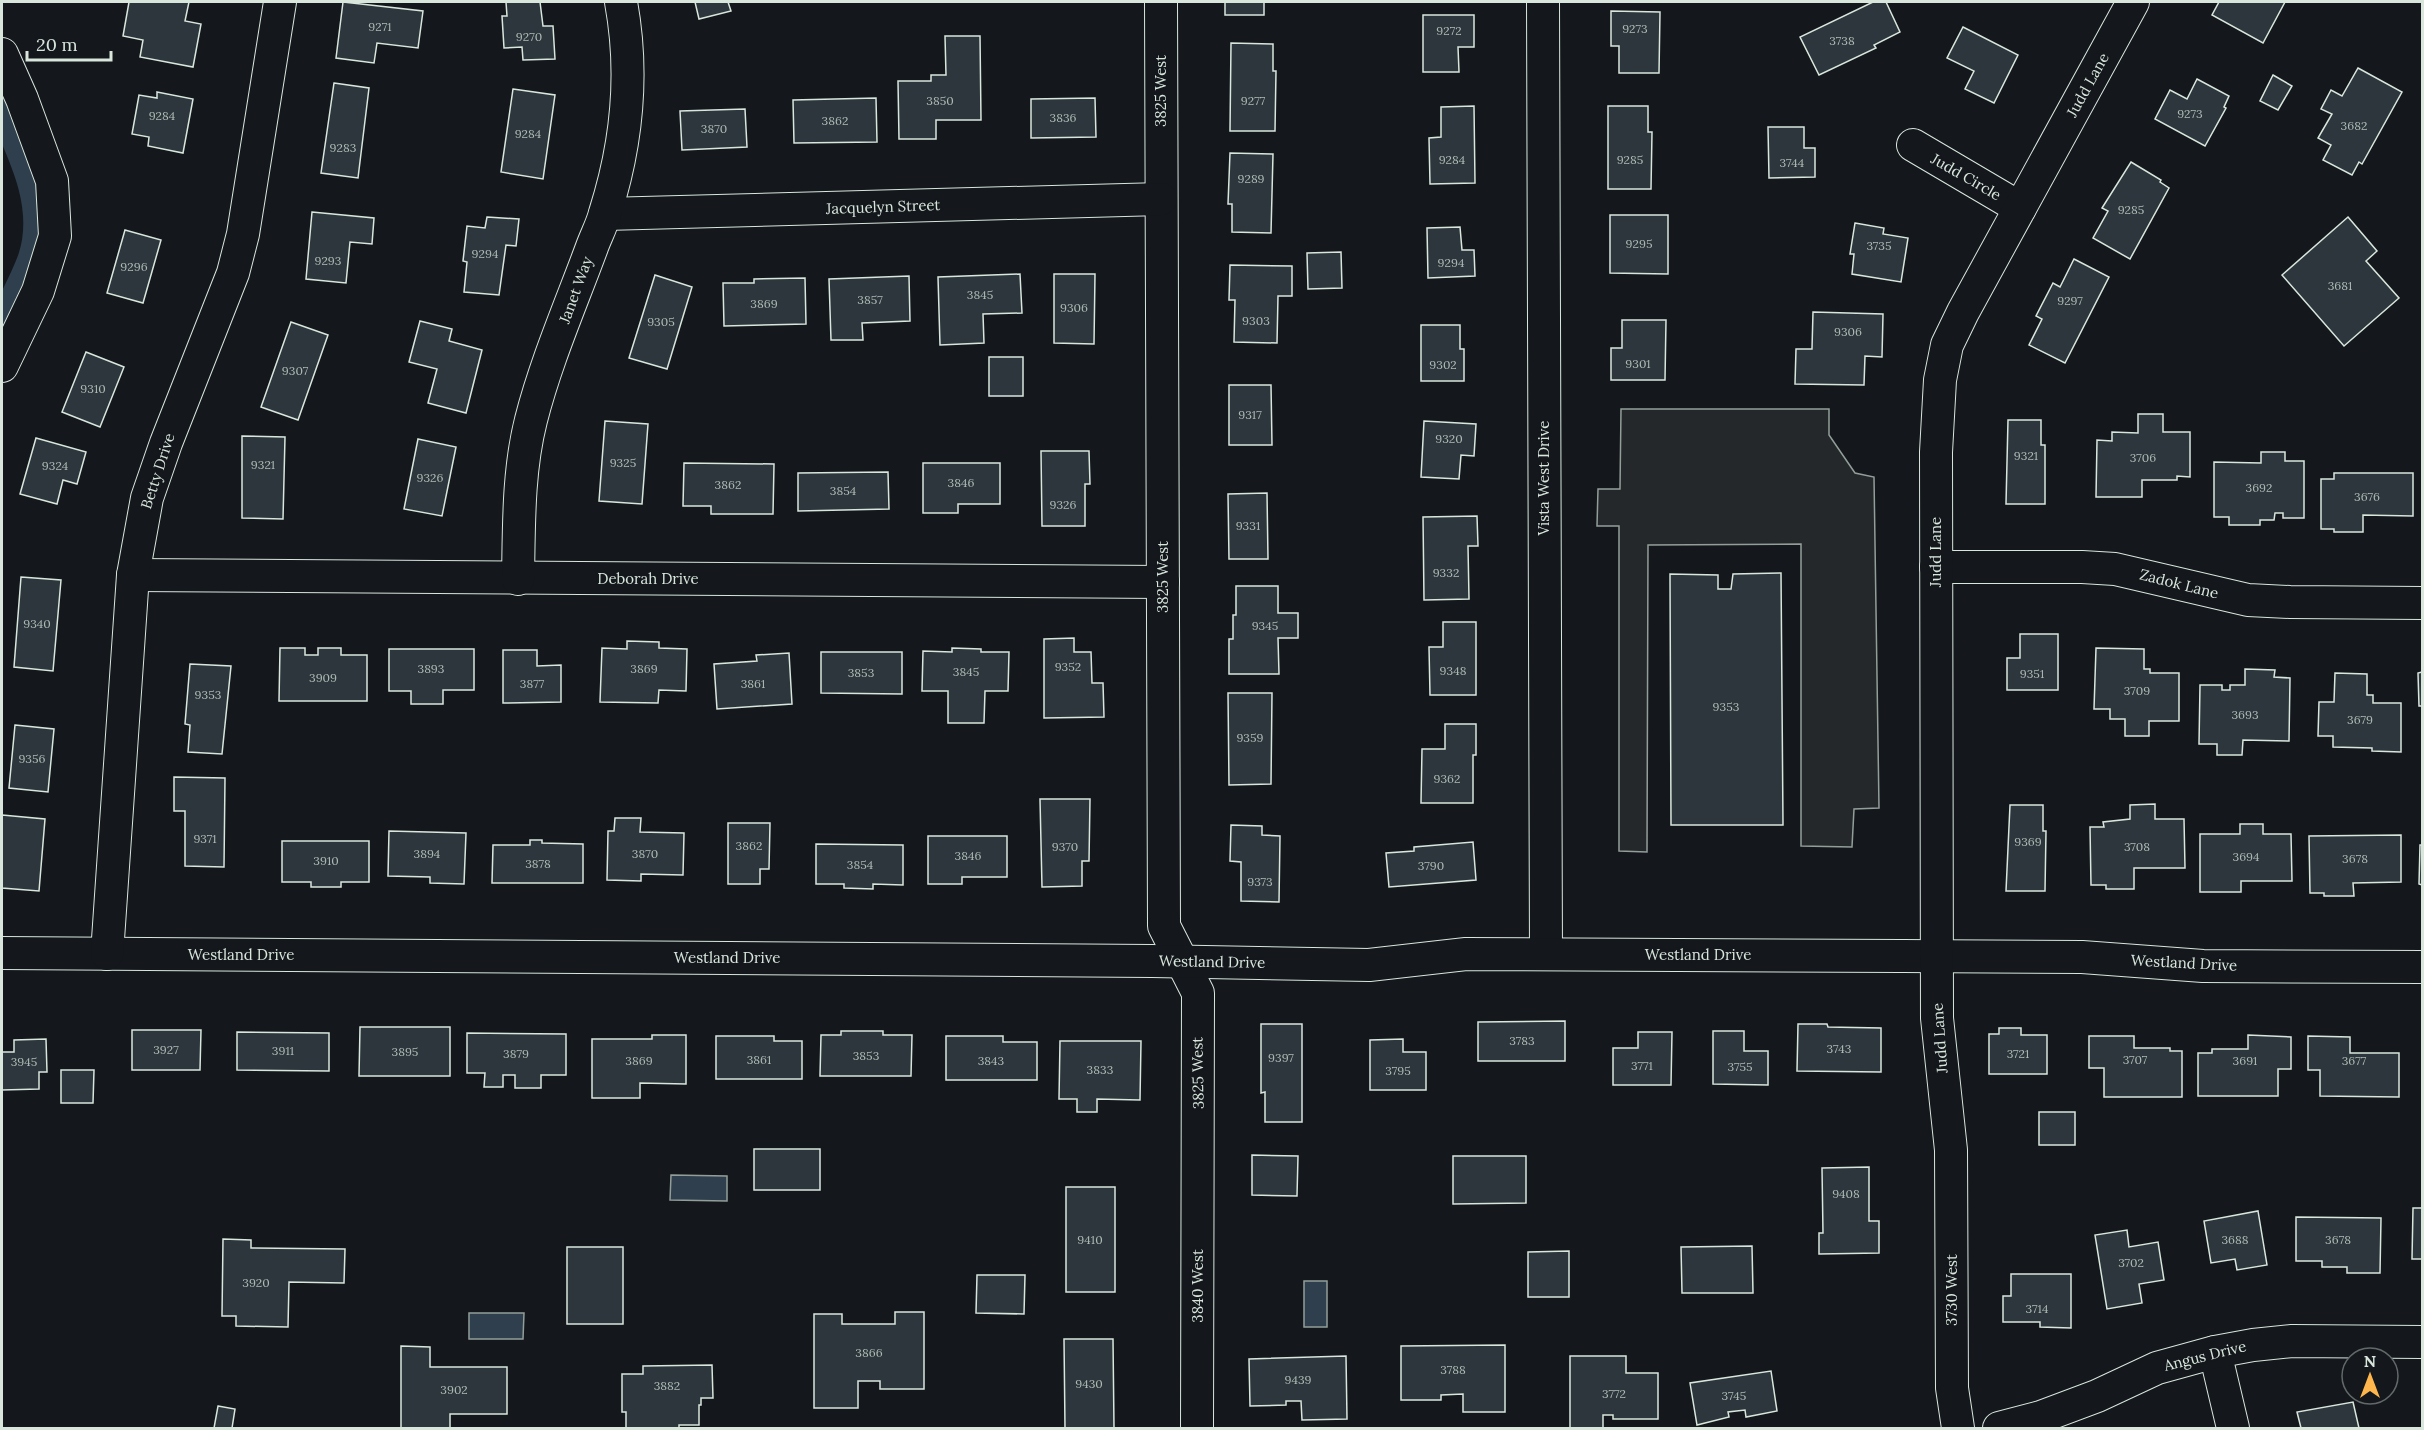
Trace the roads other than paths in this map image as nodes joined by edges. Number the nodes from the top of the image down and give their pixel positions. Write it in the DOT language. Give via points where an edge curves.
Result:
graph roads {
  1 [pos="280,2"];
  2 [pos="621,2"];
  3 [pos="1161,2"];
  4 [pos="1543,2"];
  5 [pos="2133,2"];
  6 [pos="2,54"];
  7 [pos="1913,146"];
  8 [pos="1161,199"];
  9 [pos="2020,208"];
  10 [pos="605,214"];
  11 [pos="2,366"];
  12 [pos="1936,567"];
  13 [pos="133,575"];
  14 [pos="518,579"];
  15 [pos="1163,582"];
  16 [pos="2422,603"];
  17 [pos="2,953"];
  18 [pos="107,954"];
  19 [pos="1546,954"];
  20 [pos="1936,956"];
  21 [pos="1182,963"];
  22 [pos="2422,967"];
  23 [pos="1199,1144"];
  24 [pos="1951,1150"];
  25 [pos="2422,1342"];
  26 [pos="2215,1352"];
  27 [pos="1197,1428"];
  28 [pos="1958,1428"];
  29 [pos="1999,1428"];
  30 [pos="2233,1428"];
  1 -- 13 [label="street, Betty Drive" via="243,234 233,273 155,476 139,533"];
  2 -- 10 [label="street, Janet Way" via="628,51 628,104 620,157"];
  3 -- 8 [label="street, 3825 West"];
  4 -- 19 [label="street, Vista West Drive"];
  5 -- 9 [label="street, Judd Lane"];
  6 -- 11 [label="street" via="52,181 55,236 38,291"];
  7 -- 9 [label="street, Judd Circle"];
  8 -- 10 [label="street, Jacquelyn Street"];
  8 -- 15 [label="street, 3825 West"];
  9 -- 12 [label="street, Judd Lane" via="1947,345 1940,380 1936,452"];
  10 -- 14 [label="street, Janet Way" via="531,420 522,473"];
  12 -- 16 [label="street, Zadok Lane" via="2104,568 2248,600"];
  12 -- 20 [label="street, Judd Lane"];
  13 -- 14 [label="street, Deborah Drive"];
  13 -- 18 [label="street, Betty Drive"];
  14 -- 15 [label="street, Deborah Drive"];
  15 -- 21 [label="street, 3825 West" via="1164,927"];
  17 -- 18 [label="street, Westland Drive"];
  18 -- 21 [label="street, Westland Drive"];
  19 -- 20 [label="street, Westland Drive"];
  19 -- 21 [label="street, Westland Drive" via="1466,954 1369,965"];
  20 -- 22 [label="street, Westland Drive" via="2082,957 2202,966"];
  20 -- 24 [label="street, Judd Lane" via="1936,1018"];
  21 -- 23 [label="street, 3825 West" via="1198,993"];
  23 -- 27 [label="street, 3840 West"];
  24 -- 28 [label="street, 3730 West" via="1952,1388"];
  25 -- 26 [label="street, Angus Drive" via="2292,1341"];
  26 -- 29 [label="street, Angus Drive" via="2157,1368 2097,1396"];
  26 -- 30 [label="street"];
}
